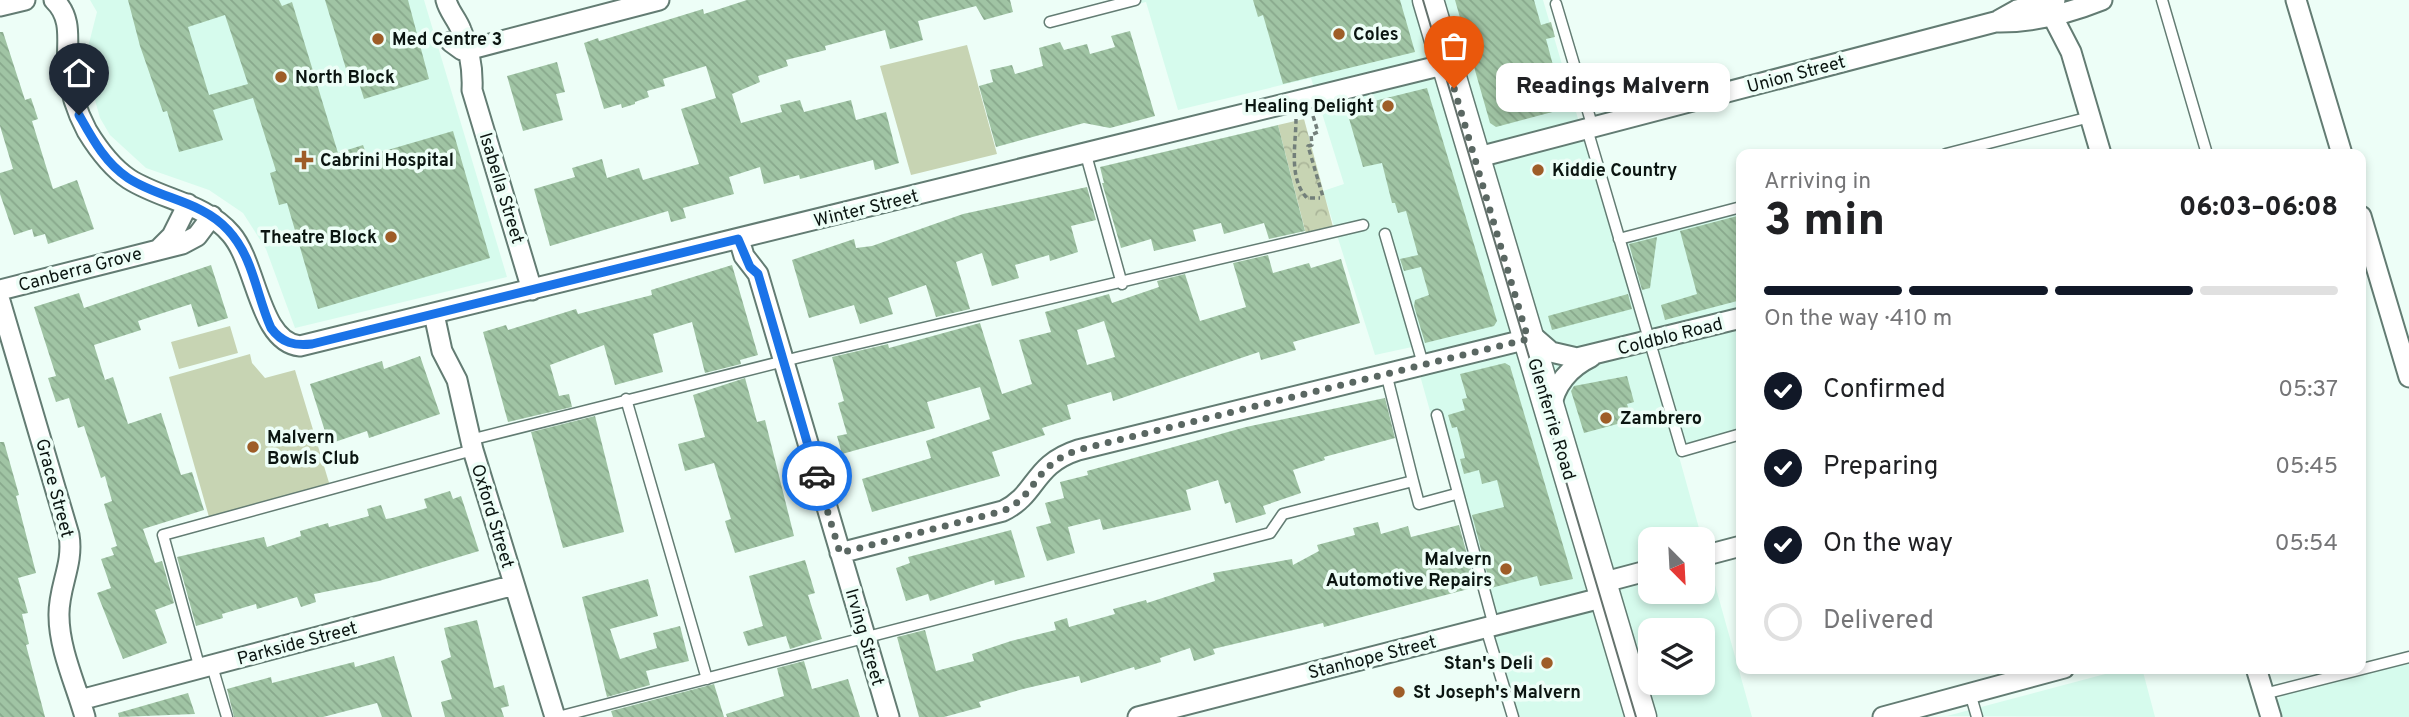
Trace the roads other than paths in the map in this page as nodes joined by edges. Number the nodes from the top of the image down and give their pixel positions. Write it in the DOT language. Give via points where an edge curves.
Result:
graph roads {
  1 [pos="25,0"];
  2 [pos="659,0"];
  3 [pos="1135,0"];
  4 [pos="1428,0"];
  5 [pos="2102,0"];
  6 [pos="2162,0"];
  7 [pos="2296,0"];
  8 [pos="56,2"];
  9 [pos="1556,4"];
  10 [pos="0,6"];
  11 [pos="447,6"];
  12 [pos="2057,6"];
  13 [pos="1050,22"];
  14 [pos="459,46"];
  15 [pos="1447,64"];
  16 [pos="2090,117"];
  17 [pos="1590,128"];
  18 [pos="1965,149"];
  19 [pos="2100,149"];
  20 [pos="2206,149"];
  21 [pos="2341,149"];
  22 [pos="1086,155"];
  23 [pos="1475,159"];
  24 [pos="188,204"];
  25 [pos="1736,208"];
  26 [pos="212,216"];
  27 [pos="1363,225"];
  28 [pos="2366,233"];
  29 [pos="1385,234"];
  30 [pos="747,237"];
  31 [pos="1619,239"];
  32 [pos="160,248"];
  33 [pos="1122,284"];
  34 [pos="0,290"];
  35 [pos="532,290"];
  36 [pos="0,301"];
  37 [pos="434,314"];
  38 [pos="1736,319"];
  39 [pos="1526,330"];
  40 [pos="1649,341"];
  41 [pos="1598,354"];
  42 [pos="783,361"];
  43 [pos="1423,364"];
  44 [pos="1386,373"];
  45 [pos="2409,377"];
  46 [pos="626,400"];
  47 [pos="1437,415"];
  48 [pos="1552,418"];
  49 [pos="1736,435"];
  50 [pos="471,445"];
  51 [pos="1413,481"];
  52 [pos="1456,494"];
  53 [pos="1736,547"];
  54 [pos="840,553"];
  55 [pos="1715,553"];
  56 [pos="1638,575"];
  57 [pos="514,586"];
  58 [pos="1603,590"];
  59 [pos="1490,627"];
  60 [pos="865,638"];
  61 [pos="2409,657"];
  62 [pos="206,667"];
  63 [pos="2366,668"];
  64 [pos="2041,674"];
  65 [pos="2258,674"];
  66 [pos="2341,674"];
  67 [pos="707,679"];
  68 [pos="1970,693"];
  69 [pos="2264,694"];
  70 [pos="83,708"];
  71 [pos="2267,716"];
  72 [pos="228,717"];
  73 [pos="556,717"];
  74 [pos="888,717"];
  75 [pos="1138,717"];
  76 [pos="1513,717"];
  77 [pos="1641,717"];
  78 [pos="1883,717"];
  79 [pos="1977,717"];
  1 -- 10 [label="street"];
  2 -- 14 [label="street"];
  3 -- 13 [label="lane"];
  4 -- 15 [label="main road, Glenferrie Road"];
  5 -- 12 [label="street, Union Street"];
  6 -- 20 [label="lane"];
  7 -- 21 [label="street"];
  8 -- 24 [label="street" via="68,24 72,96 98,148 128,178"];
  9 -- 17 [label="lane"];
  11 -- 14 [label="street, Isabella Street" via="461,28"];
  12 -- 16 [label="street"];
  12 -- 17 [label="street, Union Street" via="2019,23 1995,22"];
  14 -- 35 [label="street, Isabella Street" via="475,75 471,87"];
  15 -- 22 [label="street, Winter Street"];
  15 -- 23 [label="main road, Glenferrie Road"];
  16 -- 18 [label="lane"];
  16 -- 19 [label="street"];
  17 -- 23 [label="street, Union Street"];
  17 -- 31 [label="lane"];
  22 -- 30 [label="street, Winter Street"];
  22 -- 33 [label="lane"];
  23 -- 39 [label="main road, Glenferrie Road"];
  24 -- 26 [label="street"];
  24 -- 32 [label="street, Canberra Grove" via="172,236"];
  25 -- 31 [label="lane"];
  26 -- 32 [label="street, Canberra Grove" via="188,241"];
  26 -- 37 [label="street, Winter Street" via="229,230 245,254 268,320 284,342 312,344"];
  27 -- 33 [label="lane"];
  28 -- 45 [label="street"];
  29 -- 43 [label="lane"];
  30 -- 35 [label="street, Winter Street"];
  30 -- 42 [label="street, Irving Street" via="750,267 758,274"];
  31 -- 40 [label="lane"];
  32 -- 34 [label="street, Canberra Grove"];
  33 -- 42 [label="lane" via="1105,284"];
  35 -- 37 [label="street, Winter Street"];
  36 -- 70 [label="street, Grace Street" via="69,535 70,565 59,625"];
  37 -- 50 [label="street, Oxford Street" via="442,351 457,380"];
  38 -- 40 [label="street, Coldblo Road"];
  39 -- 41 [label="street, Coldblo Road" via="1551,352 1577,358"];
  39 -- 43 [label="street"];
  39 -- 48 [label="main road, Glenferrie Road"];
  40 -- 41 [label="street, Coldblo Road"];
  40 -- 49 [label="lane" via="1682,451"];
  41 -- 48 [label="street, Coldblo Road" via="1579,363 1561,382"];
  42 -- 46 [label="lane"];
  42 -- 54 [label="street, Irving Street"];
  43 -- 44 [label="street"];
  44 -- 51 [label="lane"];
  44 -- 54 [label="street" via="1078,450 1047,465 1023,498 1003,511"];
  46 -- 50 [label="lane"];
  46 -- 67 [label="lane"];
  47 -- 52 [label="lane"];
  48 -- 58 [label="main road, Glenferrie Road"];
  50 -- 57 [label="street, Oxford Street"];
  50 -- 62 [label="lane" via="163,535"];
  51 -- 52 [label="lane" via="1419,503"];
  51 -- 60 [label="lane" via="1283,514 1270,533"];
  52 -- 59 [label="lane"];
  53 -- 55 [label="street"];
  54 -- 60 [label="street, Irving Street"];
  56 -- 58 [label="street, Stanhope Street"];
  57 -- 62 [label="street, Parkside Street"];
  57 -- 73 [label="street, Oxford Street"];
  58 -- 59 [label="street, Stanhope Street"];
  58 -- 77 [label="main road, Glenferrie Road"];
  59 -- 75 [label="street, Stanhope Street"];
  59 -- 76 [label="lane"];
  60 -- 67 [label="lane"];
  60 -- 74 [label="street, Irving Street"];
  61 -- 63 [label="lane"];
  62 -- 70 [label="street, Parkside Street"];
  62 -- 72 [label="lane"];
  64 -- 68 [label="street"];
  65 -- 69 [label="street"];
  66 -- 69 [label="lane"];
  67 -- 73 [label="lane"];
  68 -- 78 [label="street"];
  68 -- 79 [label="lane"];
  69 -- 71 [label="street"];
}
